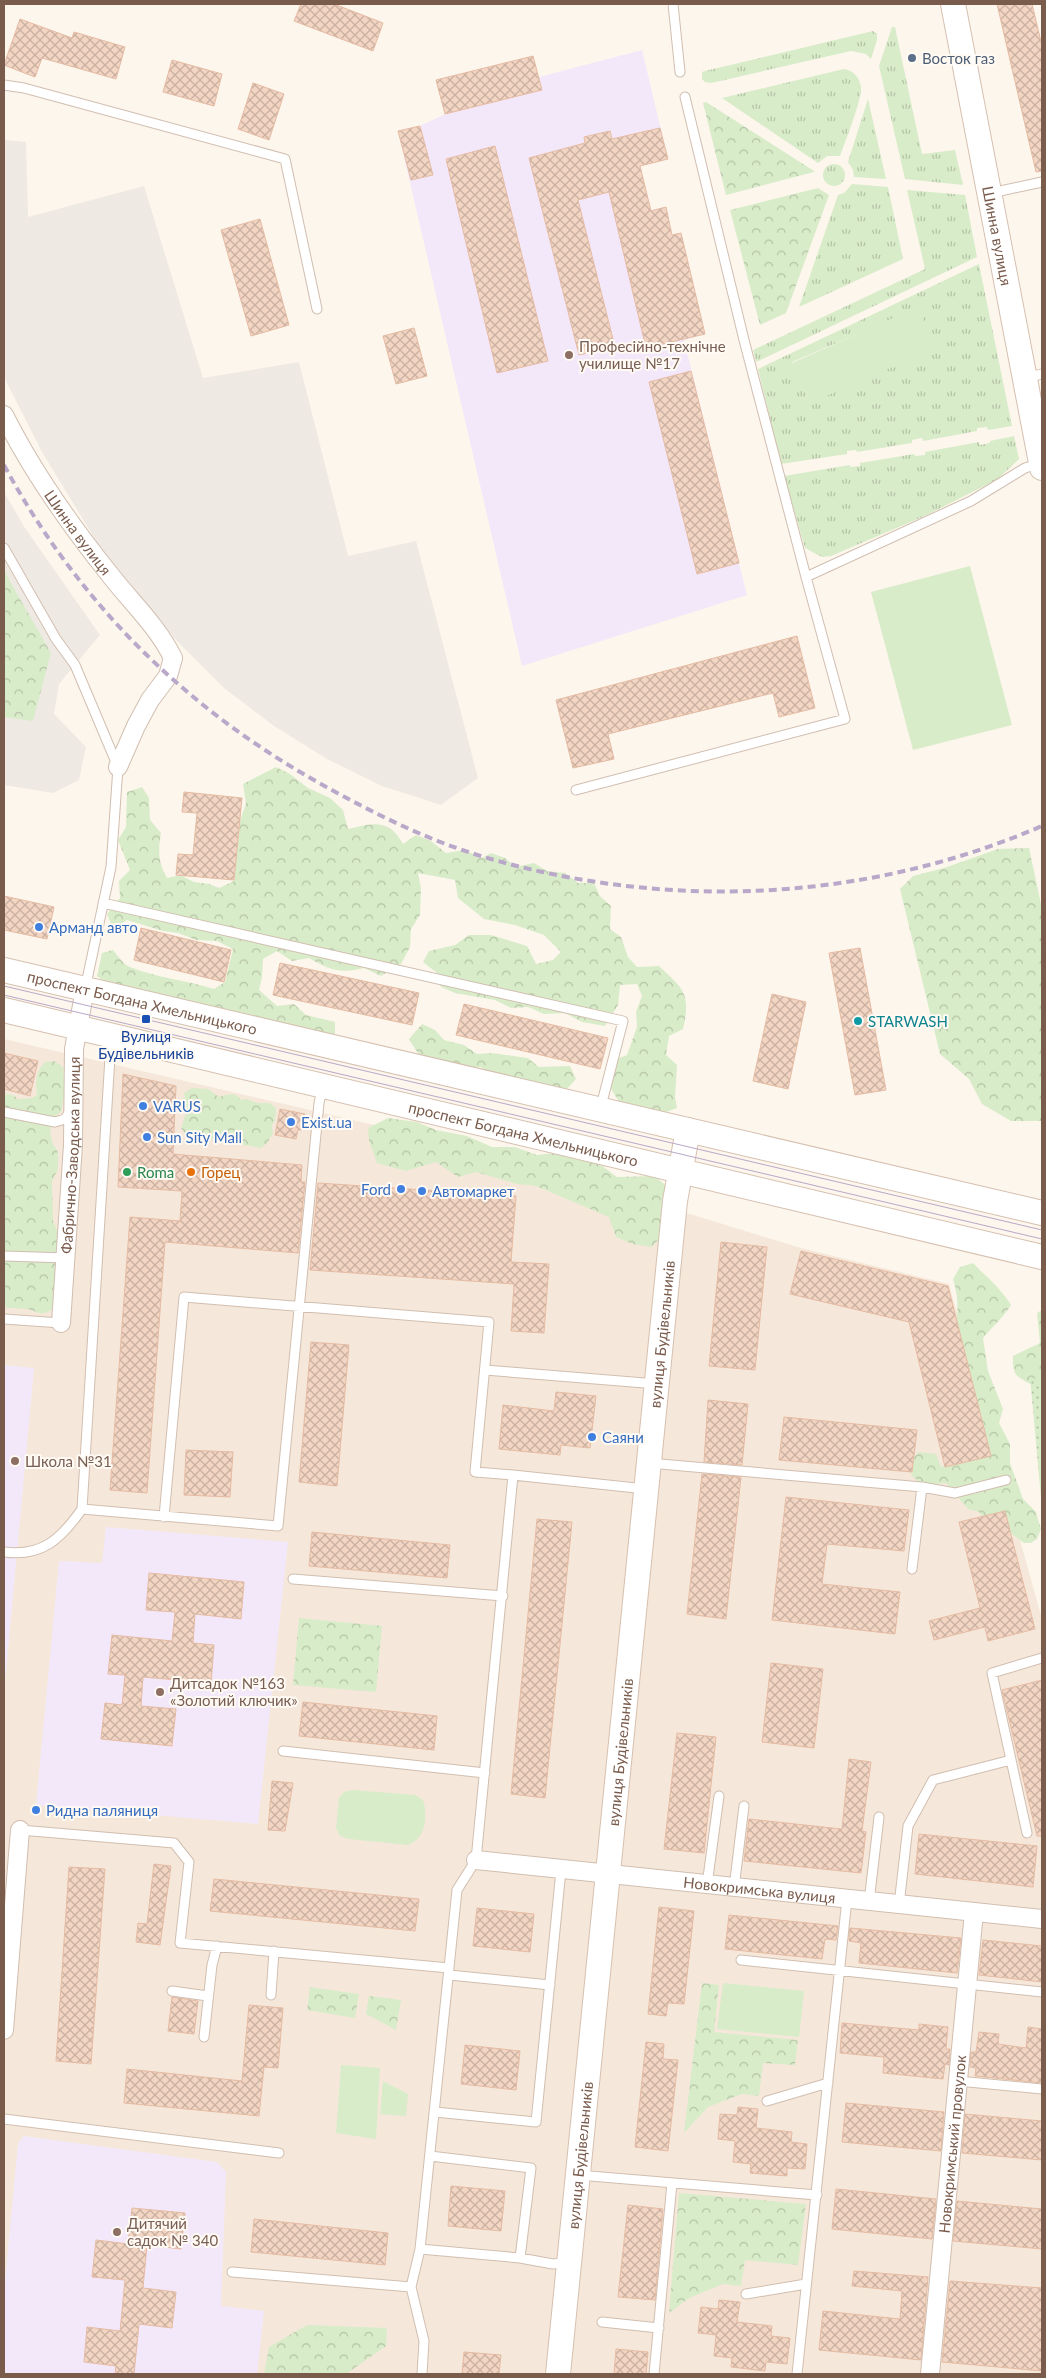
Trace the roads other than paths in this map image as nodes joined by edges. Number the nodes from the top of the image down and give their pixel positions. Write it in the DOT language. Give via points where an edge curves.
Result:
graph roads {
  1 [pos="673,4"];
  2 [pos="953,4"];
  3 [pos="680,72"];
  4 [pos="4,85"];
  5 [pos="685,97"];
  6 [pos="1042,182"];
  7 [pos="988,194"];
  8 [pos="317,310"];
  9 [pos="1033,376"];
  10 [pos="4,415"];
  11 [pos="1042,465"];
  12 [pos="4,548"];
  13 [pos="806,577"];
  14 [pos="118,767"];
  15 [pos="576,790"];
  16 [pos="103,903"];
  17 [pos="4,970"];
  18 [pos="85,989"];
  19 [pos="4,1010"];
  20 [pos="77,1028"];
  21 [pos="114,1037"];
  22 [pos="323,1085"];
  23 [pos="72,1107"];
  24 [pos="600,1110"];
  25 [pos="4,1112"];
  26 [pos="688,1130"];
  27 [pos="680,1170"];
  28 [pos="1042,1213"];
  29 [pos="4,1256"];
  30 [pos="1042,1257"];
  31 [pos="67,1258"];
  32 [pos="299,1307"];
  33 [pos="4,1319"];
  34 [pos="61,1323"];
  35 [pos="485,1370"];
  36 [pos="657,1384"];
  37 [pos="649,1463"];
  38 [pos="513,1475"];
  39 [pos="1006,1480"];
  40 [pos="922,1487"];
  41 [pos="646,1489"];
  42 [pos="82,1510"];
  43 [pos="164,1517"];
  44 [pos="4,1552"];
  45 [pos="912,1569"];
  46 [pos="293,1579"];
  47 [pos="503,1596"];
  48 [pos="1042,1658"];
  49 [pos="283,1751"];
  50 [pos="1011,1760"];
  51 [pos="485,1773"];
  52 [pos="719,1796"];
  53 [pos="744,1806"];
  54 [pos="879,1818"];
  55 [pos="20,1830"];
  56 [pos="1027,1833"];
  57 [pos="476,1860"];
  58 [pos="561,1870"];
  59 [pos="607,1875"];
  60 [pos="707,1885"];
  61 [pos="734,1888"];
  62 [pos="848,1899"];
  63 [pos="870,1902"];
  64 [pos="899,1905"];
  65 [pos="974,1912"];
  66 [pos="1042,1919"];
  67 [pos="217,1946"];
  68 [pos="274,1951"];
  69 [pos="741,1960"];
  70 [pos="840,1971"];
  71 [pos="449,1972"];
  72 [pos="968,1984"];
  73 [pos="550,1985"];
  74 [pos="172,1991"];
  75 [pos="1042,1992"];
  76 [pos="271,1995"];
  77 [pos="208,1996"];
  78 [pos="4,2030"];
  79 [pos="204,2037"];
  80 [pos="958,2081"];
  81 [pos="828,2083"];
  82 [pos="1042,2089"];
  83 [pos="767,2101"];
  84 [pos="435,2112"];
  85 [pos="4,2119"];
  86 [pos="279,2153"];
  87 [pos="430,2156"];
  88 [pos="578,2175"];
  89 [pos="672,2183"];
  90 [pos="817,2195"];
  91 [pos="420,2248"];
  92 [pos="520,2258"];
  93 [pos="569,2262"];
  94 [pos="232,2272"];
  95 [pos="806,2284"];
  96 [pos="411,2287"];
  97 [pos="746,2294"];
  98 [pos="602,2322"];
  99 [pos="659,2328"];
  100 [pos="422,2374"];
  101 [pos="558,2374"];
  102 [pos="654,2374"];
  103 [pos="797,2374"];
  104 [pos="930,2374"];
  1 -- 3 [label="lane"];
  2 -- 7 [label="main road, Шинна вулиця"];
  4 -- 8 [label="lane" via="285,160"];
  5 -- 13 [label="lane"];
  6 -- 7 [label="lane"];
  7 -- 9 [label="main road, Шинна вулиця"];
  9 -- 11 [label="main road, Шинна вулиця"];
  10 -- 14 [label="street, Шинна вулиця" via="24,456 64,514 165,641 173,658 168,676 150,700"];
  11 -- 13 [label="lane" via="1025,468 971,501"];
  12 -- 14 [label="lane" via="74,665"];
  13 -- 15 [label="lane" via="845,719"];
  14 -- 16 [label="lane" via="111,867"];
  16 -- 18 [label="lane"];
  16 -- 24 [label="lane" via="622,1021"];
  17 -- 18 [label="main road, проспект Богдана Хмельницького"];
  18 -- 20 [label="street, Фабрично-Заводська вулиця"];
  18 -- 24 [label="main road, проспект Богдана Хмельницького"];
  19 -- 20 [label="main road, проспект Богдана Хмельницького"];
  20 -- 21 [label="main road, проспект Богдана Хмельницького"];
  20 -- 23 [label="street, Фабрично-Заводська вулиця"];
  21 -- 22 [label="main road, проспект Богдана Хмельницького"];
  21 -- 42 [label="lane" via="110,1057"];
  22 -- 27 [label="main road, проспект Богдана Хмельницького"];
  22 -- 32 [label="lane"];
  23 -- 25 [label="lane" via="65,1119 55,1122"];
  23 -- 31 [label="street, Фабрично-Заводська вулиця"];
  24 -- 26 [label="main road, проспект Богдана Хмельницького"];
  26 -- 27 [label="main road, вулиця Будівельників"];
  26 -- 28 [label="main road, проспект Богдана Хмельницького"];
  27 -- 30 [label="main road, проспект Богдана Хмельницького"];
  27 -- 36 [label="main road, вулиця Будівельників"];
  29 -- 31 [label="lane"];
  31 -- 34 [label="street, Фабрично-Заводська вулиця"];
  32 -- 35 [label="lane" via="490,1322"];
  32 -- 43 [label="lane" via="278,1526"];
  32 -- 43 [label="lane" via="184,1297"];
  33 -- 34 [label="lane"];
  35 -- 36 [label="lane"];
  35 -- 38 [label="lane" via="475,1472"];
  36 -- 37 [label="main road, вулиця Будівельників"];
  37 -- 40 [label="lane"];
  37 -- 41 [label="main road, вулиця Будівельників"];
  38 -- 41 [label="lane"];
  38 -- 47 [label="lane"];
  39 -- 40 [label="lane" via="955,1493"];
  40 -- 45 [label="lane"];
  41 -- 59 [label="main road, вулиця Будівельників"];
  42 -- 43 [label="lane"];
  42 -- 44 [label="lane" via="66,1532 40,1549 17,1554"];
  46 -- 47 [label="lane"];
  47 -- 51 [label="lane"];
  48 -- 50 [label="lane" via="992,1673"];
  49 -- 51 [label="lane"];
  50 -- 56 [label="lane"];
  50 -- 64 [label="lane" via="933,1780 908,1826"];
  51 -- 57 [label="lane"];
  52 -- 60 [label="lane"];
  53 -- 61 [label="lane"];
  54 -- 63 [label="lane"];
  55 -- 67 [label="lane" via="174,1844 189,1862 180,1943"];
  55 -- 78 [label="street"];
  57 -- 58 [label="street, Новокримська вулиця"];
  57 -- 71 [label="lane" via="457,1890"];
  58 -- 59 [label="street, Новокримська вулиця"];
  58 -- 73 [label="lane"];
  59 -- 60 [label="street, Новокримська вулиця"];
  59 -- 88 [label="main road, вулиця Будівельників"];
  60 -- 61 [label="street, Новокримська вулиця"];
  61 -- 62 [label="street, Новокримська вулиця"];
  62 -- 63 [label="street, Новокримська вулиця"];
  62 -- 70 [label="lane"];
  63 -- 64 [label="street, Новокримська вулиця"];
  64 -- 65 [label="street, Новокримська вулиця"];
  65 -- 66 [label="street, Новокримська вулиця"];
  65 -- 72 [label="street, Новокримський провулок"];
  67 -- 68 [label="lane"];
  67 -- 77 [label="lane"];
  68 -- 71 [label="lane"];
  68 -- 76 [label="lane"];
  69 -- 70 [label="lane"];
  70 -- 72 [label="lane"];
  70 -- 81 [label="lane"];
  71 -- 73 [label="lane"];
  71 -- 84 [label="lane"];
  72 -- 75 [label="lane"];
  72 -- 80 [label="street, Новокримський провулок"];
  73 -- 84 [label="lane" via="536,2122"];
  74 -- 77 [label="lane"];
  77 -- 79 [label="lane"];
  80 -- 82 [label="lane"];
  80 -- 104 [label="street, Новокримський провулок"];
  81 -- 83 [label="lane"];
  81 -- 90 [label="lane"];
  84 -- 87 [label="lane"];
  85 -- 86 [label="lane"];
  87 -- 91 [label="lane"];
  87 -- 92 [label="lane" via="531,2168"];
  88 -- 89 [label="lane"];
  88 -- 93 [label="main road, вулиця Будівельників"];
  89 -- 90 [label="lane"];
  89 -- 99 [label="lane"];
  90 -- 95 [label="lane"];
  91 -- 92 [label="lane"];
  91 -- 96 [label="lane"];
  92 -- 93 [label="lane" via="553,2264"];
  93 -- 101 [label="main road, вулиця Будівельників"];
  94 -- 96 [label="lane"];
  95 -- 97 [label="lane"];
  95 -- 103 [label="lane"];
  96 -- 100 [label="lane" via="424,2341"];
  98 -- 99 [label="lane"];
  99 -- 102 [label="lane"];
}
